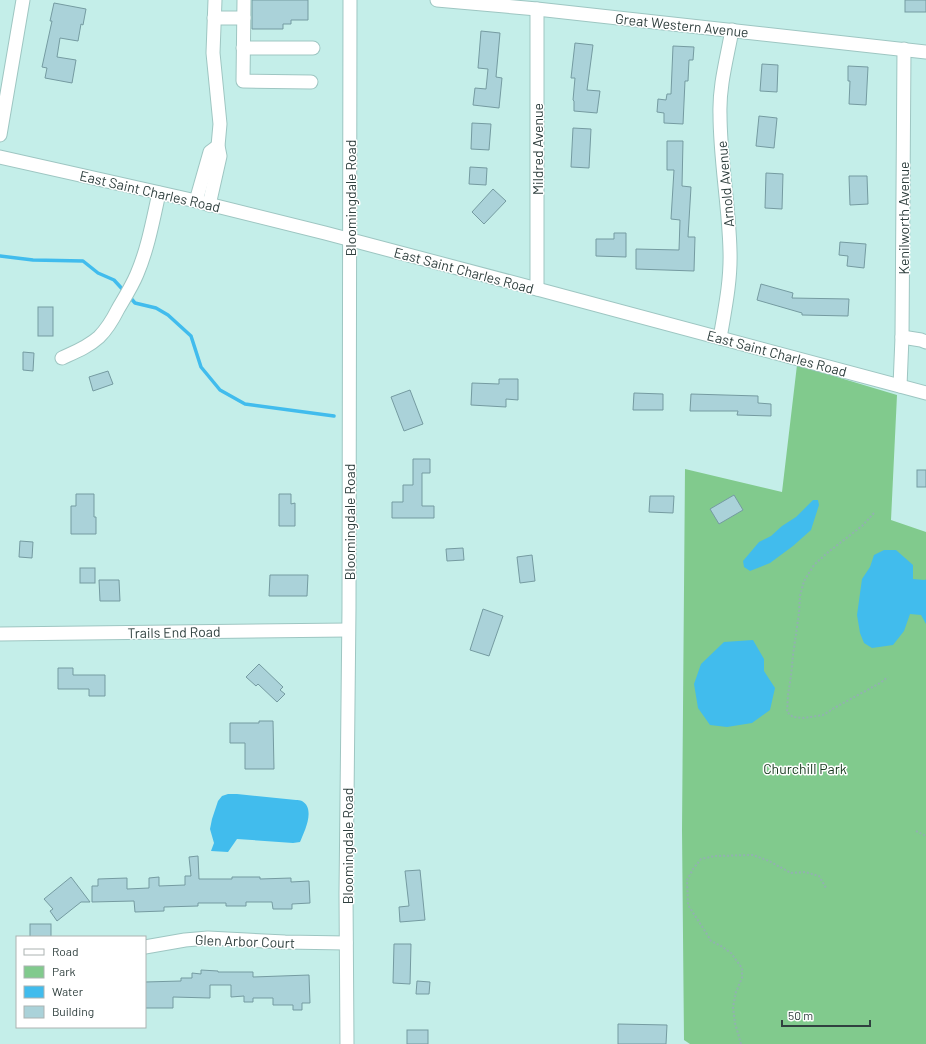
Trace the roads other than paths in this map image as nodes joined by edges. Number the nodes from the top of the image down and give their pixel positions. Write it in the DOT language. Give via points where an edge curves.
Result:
graph roads {
  1 [pos="23,0"];
  2 [pos="215,0"];
  3 [pos="244,0"];
  4 [pos="350,0"];
  5 [pos="437,0"];
  6 [pos="537,9"];
  7 [pos="214,18"];
  8 [pos="244,18"];
  9 [pos="732,30"];
  10 [pos="243,48"];
  11 [pos="313,48"];
  12 [pos="904,49"];
  13 [pos="926,52"];
  14 [pos="311,82"];
  15 [pos="0,135"];
  16 [pos="218,146"];
  17 [pos="0,157"];
  18 [pos="159,193"];
  19 [pos="196,202"];
  20 [pos="209,205"];
  21 [pos="350,240"];
  22 [pos="537,288"];
  23 [pos="902,337"];
  24 [pos="720,338"];
  25 [pos="926,342"];
  26 [pos="62,358"];
  27 [pos="900,386"];
  28 [pos="926,393"];
  29 [pos="348,630"];
  30 [pos="0,634"];
  31 [pos="346,943"];
  32 [pos="146,947"];
  33 [pos="347,1044"];
  1 -- 15 [label="street"];
  2 -- 7 [label="street"];
  3 -- 8 [label="street"];
  4 -- 21 [label="street, Bloomingdale Road"];
  5 -- 6 [label="street, Great Western Avenue"];
  6 -- 9 [label="street, Great Western Avenue"];
  6 -- 22 [label="street, Mildred Avenue"];
  7 -- 8 [label="street"];
  7 -- 16 [label="street" via="213,53 220,124"];
  8 -- 10 [label="street"];
  9 -- 12 [label="street, Great Western Avenue"];
  9 -- 24 [label="street, Arnold Avenue" via="723,77 720,114 730,250 729,279"];
  10 -- 11 [label="street"];
  10 -- 14 [label="street" via="243,81"];
  12 -- 13 [label="street, Great Western Avenue"];
  12 -- 23 [label="street, Kenilworth Avenue"];
  16 -- 19 [label="street" via="210,152"];
  16 -- 20 [label="street" via="220,156"];
  17 -- 18 [label="street, East Saint Charles Road"];
  18 -- 19 [label="street, East Saint Charles Road"];
  18 -- 26 [label="street" via="138,272 110,323 90,345"];
  19 -- 20 [label="street, East Saint Charles Road"];
  20 -- 21 [label="street, East Saint Charles Road"];
  21 -- 22 [label="street, East Saint Charles Road"];
  21 -- 29 [label="street, Bloomingdale Road"];
  22 -- 24 [label="street, East Saint Charles Road"];
  23 -- 25 [label="street"];
  23 -- 27 [label="street, Kenilworth Avenue"];
  24 -- 27 [label="street, East Saint Charles Road"];
  27 -- 28 [label="street, East Saint Charles Road"];
  29 -- 30 [label="street, Trails End Road"];
  29 -- 31 [label="street, Bloomingdale Road"];
  31 -- 32 [label="street, Glen Arbor Court" via="208,938"];
  31 -- 33 [label="street, Bloomingdale Road"];
}
